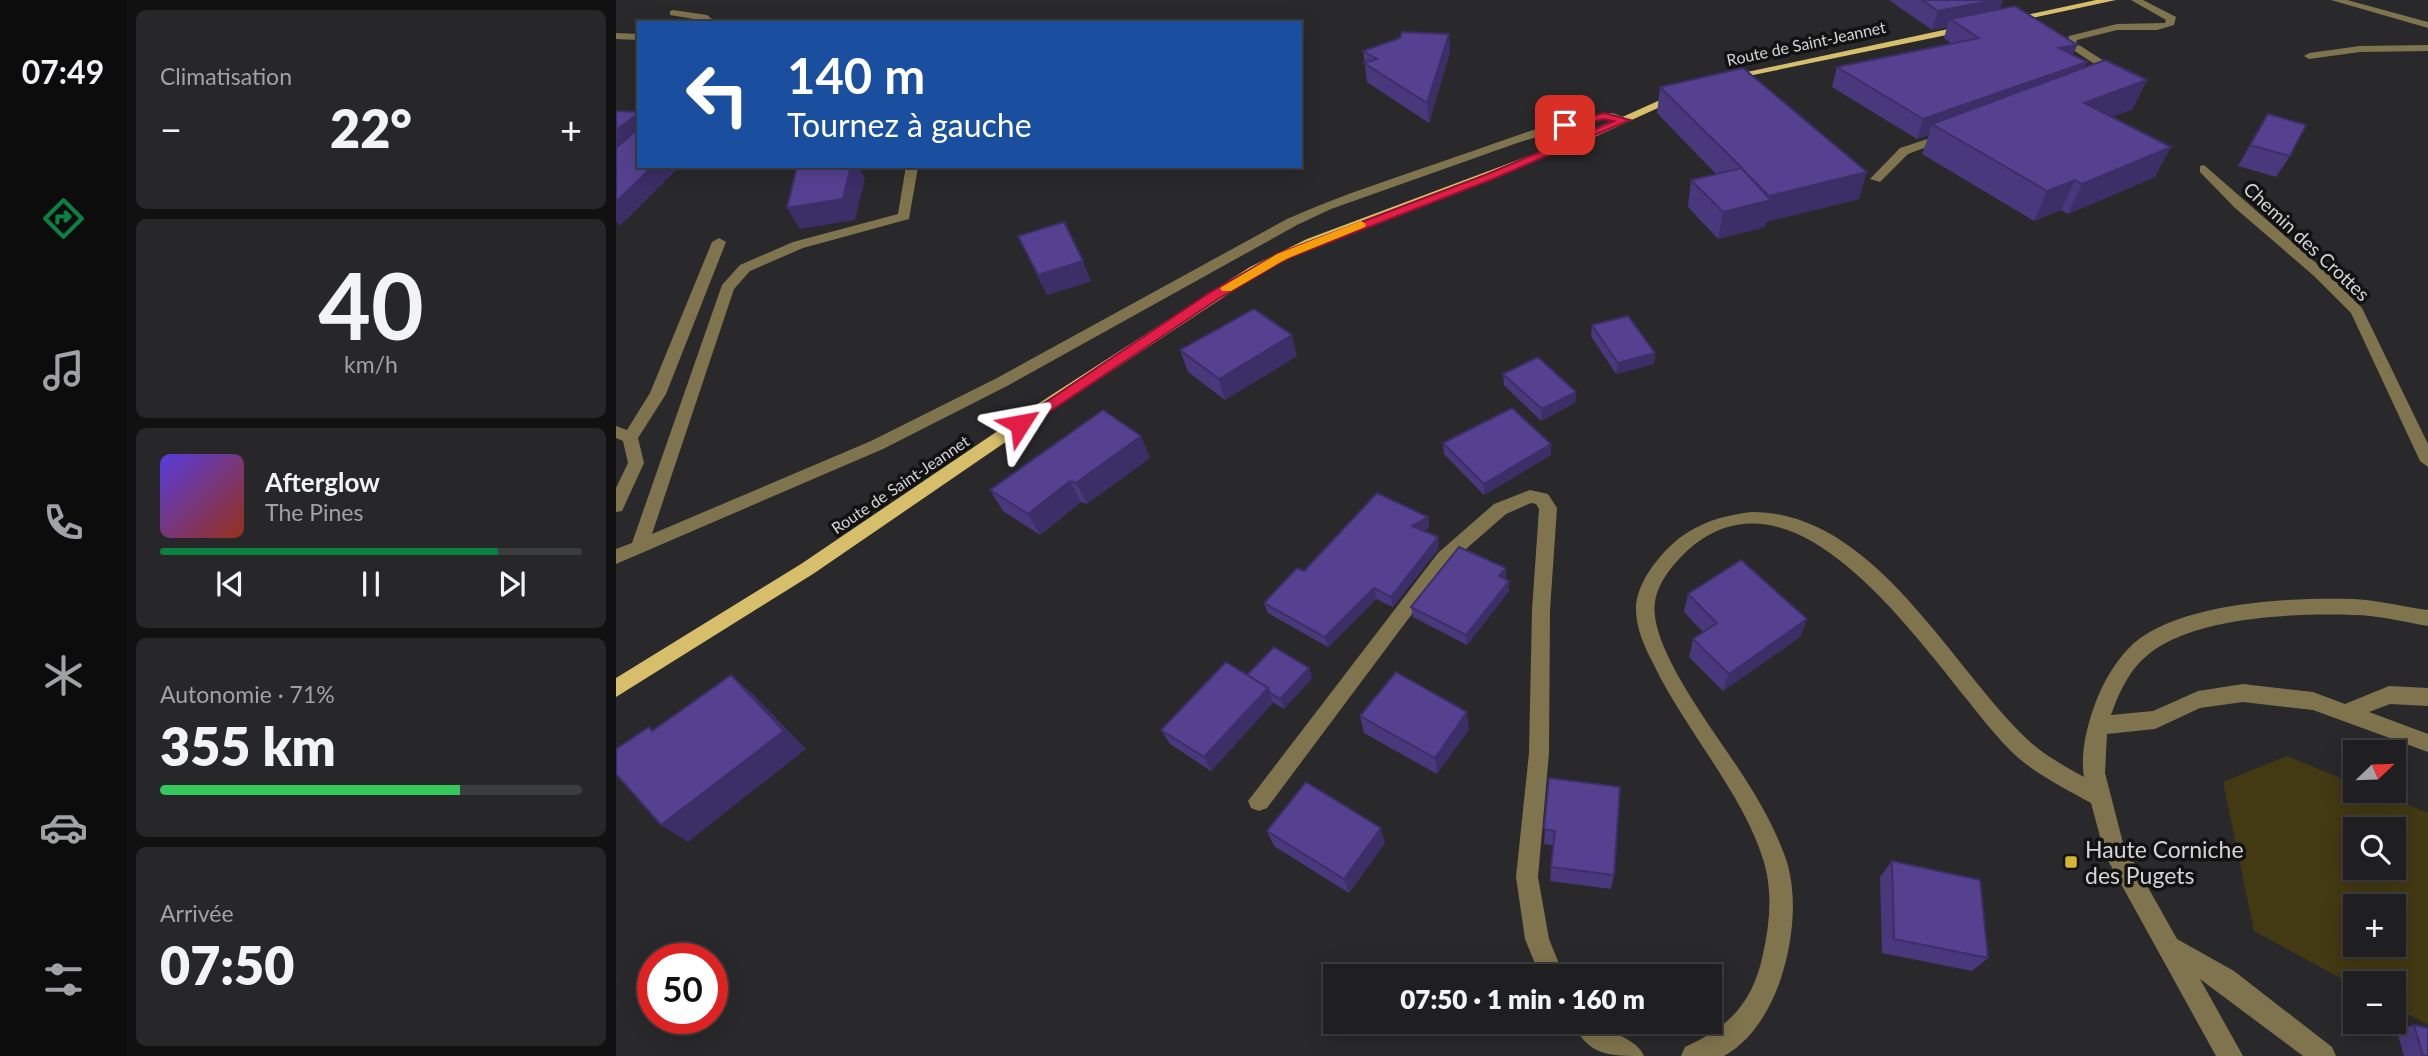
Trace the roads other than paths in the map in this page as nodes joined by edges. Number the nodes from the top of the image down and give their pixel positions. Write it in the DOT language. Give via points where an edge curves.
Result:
graph roads {
  1 [pos="2136,0"];
  2 [pos="2336,0"];
  3 [pos="2104,1"];
  4 [pos="673,13"];
  5 [pos="709,21"];
  6 [pos="2428,24"];
  7 [pos="616,36"];
  8 [pos="637,37"];
  9 [pos="2428,48"];
  10 [pos="2309,56"];
  11 [pos="2104,78"];
  12 [pos="1712,82"];
  13 [pos="1689,90"];
  14 [pos="1625,120"];
  15 [pos="1956,132"];
  16 [pos="912,168"];
  17 [pos="2204,169"];
  18 [pos="1876,178"];
  19 [pos="719,242"];
  20 [pos="623,435"];
  21 [pos="2428,461"];
  22 [pos="616,506"];
  23 [pos="639,547"];
  24 [pos="616,557"];
  25 [pos="2428,618"];
  26 [pos="616,688"];
  27 [pos="2428,697"];
  28 [pos="2344,713"];
  29 [pos="2097,726"];
  30 [pos="2428,743"];
  31 [pos="2100,797"];
  32 [pos="1259,801"];
  33 [pos="2166,945"];
  34 [pos="1547,964"];
  35 [pos="1596,1034"];
  36 [pos="1631,1056"];
  37 [pos="1695,1056"];
  38 [pos="2230,1056"];
  39 [pos="2323,1056"];
  1 -- 11 [label="street" via="2172,19 2169,25 2100,29 2073,38 2071,44 2120,76"];
  2 -- 6 [label="street"];
  3 -- 12 [label="main road, Route de Saint-Jeannet" via="1772,66"];
  4 -- 5 [label="street"];
  7 -- 8 [label="street"];
  9 -- 10 [label="street" via="2360,48"];
  13 -- 14 [label="main road, Route de Saint-Jeannet"];
  14 -- 23 [label="street" via="1590,118 1326,206 877,445"];
  14 -- 26 [label="main road, Route de Saint-Jeannet" via="1312,243 1255,270 807,569"];
  15 -- 18 [label="street" via="1904,151"];
  16 -- 23 [label="street" via="904,216 798,245 745,268 727,288"];
  17 -- 21 [label="street, Chemin des Crottes" via="2357,311"];
  19 -- 20 [label="street" via="658,394"];
  20 -- 22 [label="street" via="636,463"];
  23 -- 24 [label="street"];
  25 -- 29 [label="street" via="2355,607 2214,616 2169,632 2136,653 2112,685"];
  27 -- 28 [label="street" via="2389,695"];
  28 -- 29 [label="street" via="2314,701 2243,694 2198,700 2155,720"];
  28 -- 30 [label="street"];
  29 -- 31 [label="street" via="2094,774"];
  31 -- 33 [label="street" via="2113,847"];
  31 -- 37 [label="street" via="2043,765 2020,746 1903,609 1819,533 1786,522 1747,520 1709,526 1680,545 1657,572 1644,608 1653,644 1673,685 1746,796 1772,850 1780,880 1778,942 1769,982 1745,1021 1723,1042"];
  32 -- 34 [label="street" via="1444,558 1500,509 1530,496 1542,499 1548,508 1539,753 1527,877 1537,939"];
  33 -- 38 [label="street"];
  33 -- 39 [label="street" via="2225,980"];
  35 -- 36 [label="street"];
}
